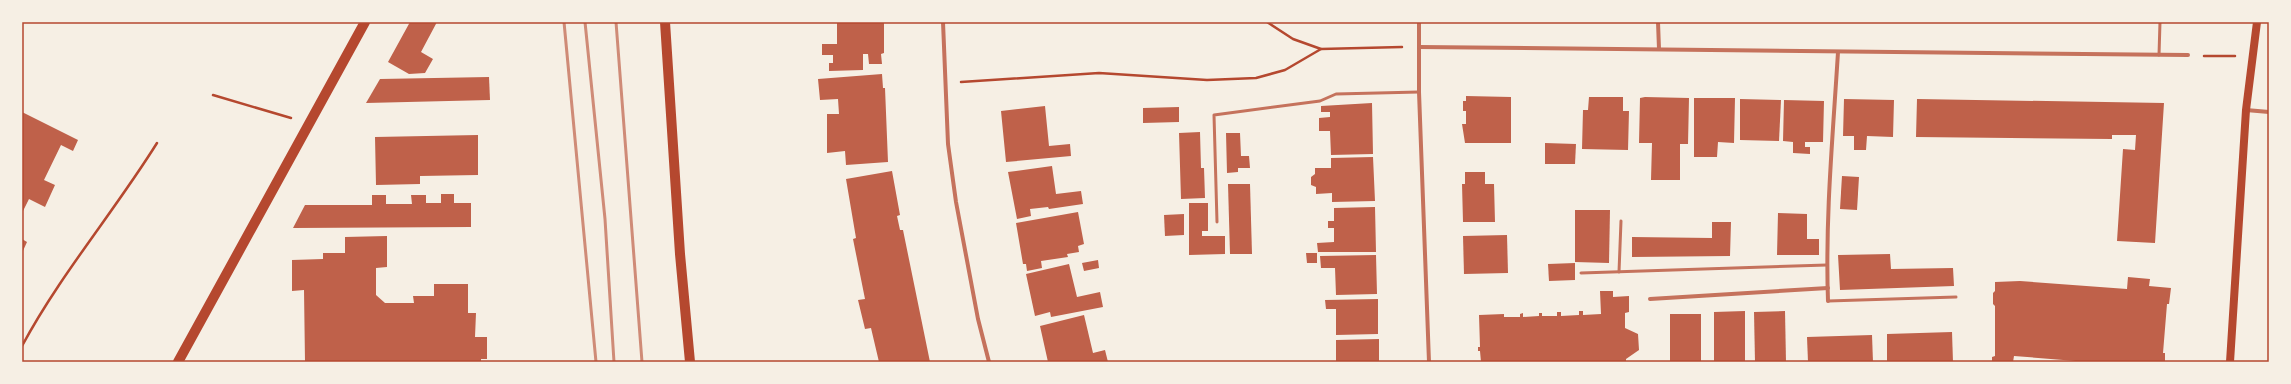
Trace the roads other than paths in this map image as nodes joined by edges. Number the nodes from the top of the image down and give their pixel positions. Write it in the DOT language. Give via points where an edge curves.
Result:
graph roads {
  1 [pos="365,22"];
  2 [pos="665,22"];
  3 [pos="943,22"];
  4 [pos="1419,22"];
  5 [pos="1658,22"];
  6 [pos="2160,22"];
  7 [pos="2257,22"];
  8 [pos="1419,47"];
  9 [pos="1659,49"];
  10 [pos="1838,52"];
  11 [pos="2159,55"];
  12 [pos="2188,55"];
  13 [pos="1419,92"];
  14 [pos="2246,110"];
  15 [pos="2269,112"];
  16 [pos="1621,221"];
  17 [pos="1217,222"];
  18 [pos="1827,265"];
  19 [pos="1620,272"];
  20 [pos="1581,273"];
  21 [pos="1828,288"];
  22 [pos="1956,297"];
  23 [pos="1650,299"];
  24 [pos="1828,301"];
  25 [pos="178,362"];
  26 [pos="690,362"];
  27 [pos="990,362"];
  28 [pos="1429,362"];
  29 [pos="2230,362"];
  1 -- 25 [label="main road"];
  2 -- 26 [label="main road" via="680,254"];
  3 -- 27 [label="street" via="947,137 954,188 978,319"];
  4 -- 8 [label="street"];
  5 -- 9 [label="street"];
  6 -- 11 [label="lane"];
  7 -- 14 [label="main road"];
  8 -- 9 [label="street"];
  8 -- 13 [label="street"];
  9 -- 10 [label="street"];
  10 -- 11 [label="street"];
  10 -- 18 [label="street"];
  11 -- 12 [label="street"];
  13 -- 17 [label="lane" via="1336,94 1320,100 1214,115"];
  13 -- 28 [label="street"];
  14 -- 15 [label="street"];
  14 -- 29 [label="main road"];
  16 -- 19 [label="lane"];
  18 -- 19 [label="lane"];
  18 -- 21 [label="street"];
  19 -- 20 [label="lane"];
  21 -- 23 [label="street"];
  21 -- 24 [label="street"];
  22 -- 24 [label="lane"];
}
